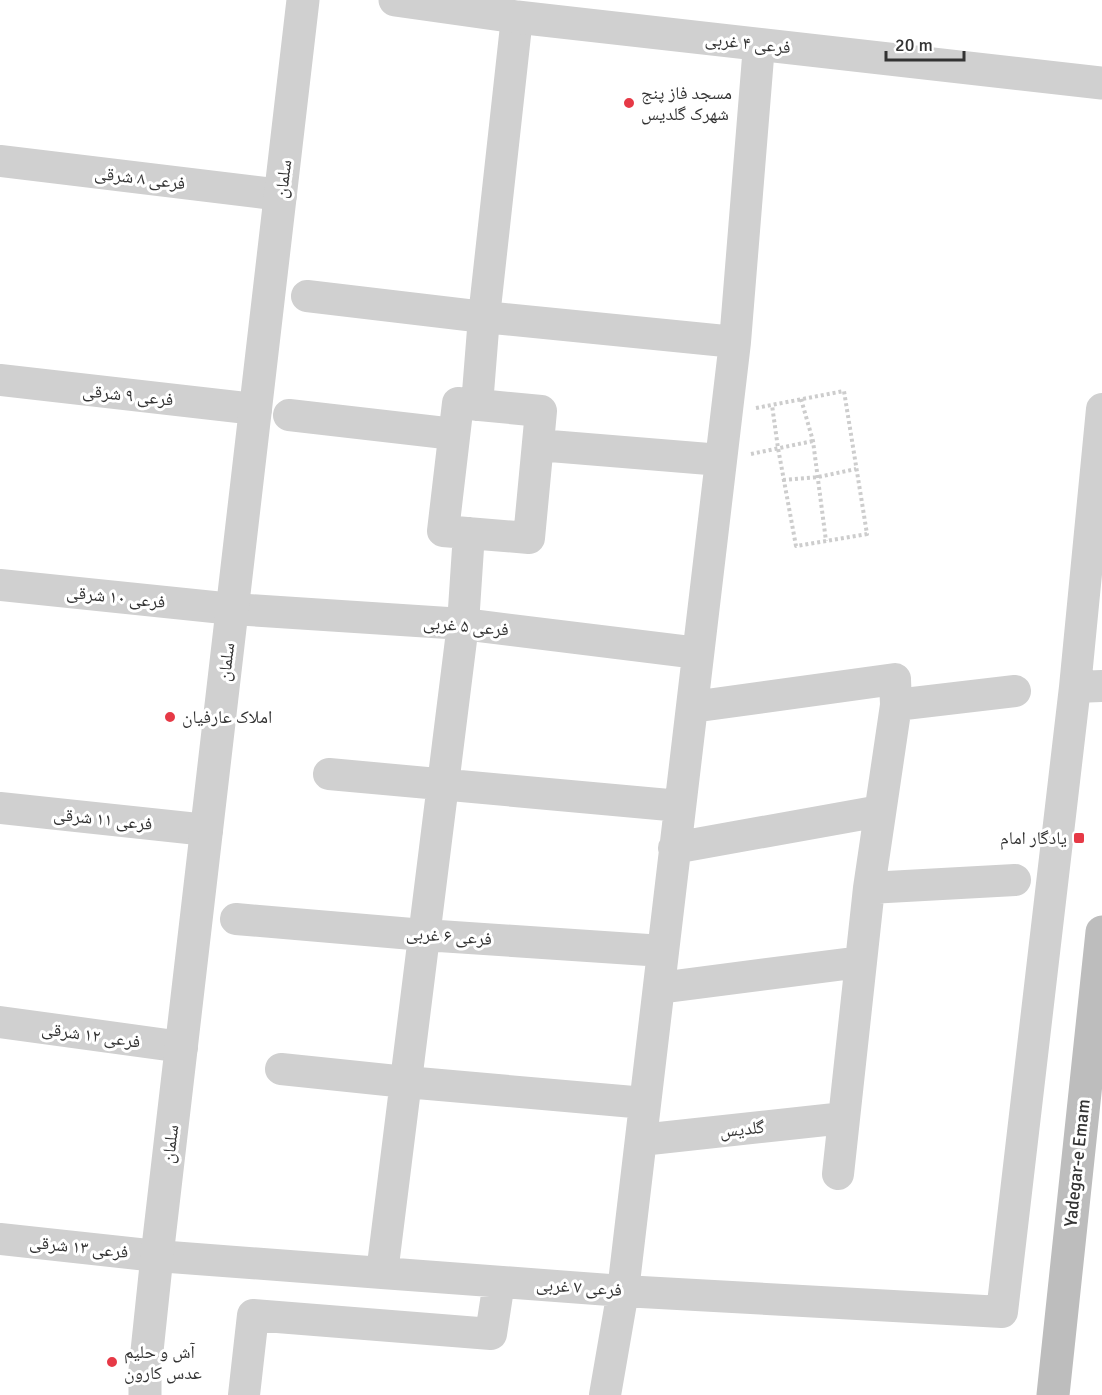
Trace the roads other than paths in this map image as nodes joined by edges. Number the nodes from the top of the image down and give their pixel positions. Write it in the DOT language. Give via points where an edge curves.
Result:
graph roads {
  1 [pos="303,0"];
  2 [pos="395,0"];
  3 [pos="517,17"];
  4 [pos="759,45"];
  5 [pos="1102,83"];
  6 [pos="0,161"];
  7 [pos="281,195"];
  8 [pos="307,296"];
  9 [pos="484,317"];
  10 [pos="735,342"];
  11 [pos="0,380"];
  12 [pos="477,405"];
  13 [pos="1102,409"];
  14 [pos="256,410"];
  15 [pos="289,415"];
  16 [pos="454,434"];
  17 [pos="537,445"];
  18 [pos="721,460"];
  19 [pos="469,532"];
  20 [pos="0,585"];
  21 [pos="233,609"];
  22 [pos="463,624"];
  23 [pos="698,653"];
  24 [pos="1089,687"];
  25 [pos="1015,691"];
  26 [pos="896,705"];
  27 [pos="692,707"];
  28 [pos="329,774"];
  29 [pos="443,785"];
  30 [pos="680,806"];
  31 [pos="0,807"];
  32 [pos="880,811"];
  33 [pos="207,830"];
  34 [pos="674,848"];
  35 [pos="1015,880"];
  36 [pos="869,888"];
  37 [pos="236,919"];
  38 [pos="1102,932"];
  39 [pos="424,934"];
  40 [pos="663,951"];
  41 [pos="861,962"];
  42 [pos="658,988"];
  43 [pos="0,1022"];
  44 [pos="182,1047"];
  45 [pos="281,1069"];
  46 [pos="406,1082"];
  47 [pos="645,1103"];
  48 [pos="844,1118"];
  49 [pos="641,1140"];
  50 [pos="838,1174"];
  51 [pos="0,1239"];
  52 [pos="157,1256"];
  53 [pos="382,1273"];
  54 [pos="499,1282"];
  55 [pos="623,1291"];
  56 [pos="145,1395"];
  57 [pos="244,1395"];
  58 [pos="605,1395"];
  59 [pos="1053,1395"];
  1 -- 7 [label="street, سلمان"];
  2 -- 3 [label="street, فرعی ۴ غربی"];
  3 -- 4 [label="street, فرعی ۴ غربی"];
  3 -- 9 [label="street"];
  4 -- 5 [label="street, فرعی ۴ غربی"];
  4 -- 10 [label="street"];
  6 -- 7 [label="street, فرعی ۸ شرقی"];
  7 -- 14 [label="street, سلمان"];
  8 -- 9 [label="street"];
  9 -- 10 [label="street"];
  9 -- 12 [label="street"];
  10 -- 18 [label="street"];
  11 -- 14 [label="street, فرعی ۹ شرقی"];
  12 -- 16 [label="street" via="458,403"];
  12 -- 17 [label="street" via="541,411"];
  13 -- 24 [label="street"];
  14 -- 21 [label="street, سلمان"];
  15 -- 16 [label="street"];
  16 -- 19 [label="street" via="443,531"];
  17 -- 18 [label="street"];
  17 -- 19 [label="street" via="529,538"];
  18 -- 23 [label="street"];
  19 -- 22 [label="street"];
  20 -- 21 [label="street, فرعی ۱۰ شرقی"];
  21 -- 22 [label="street, فرعی ۵ غربی"];
  21 -- 33 [label="street, سلمان"];
  22 -- 23 [label="street, فرعی ۵ غربی"];
  22 -- 29 [label="street"];
  23 -- 27 [label="street"];
  24 -- 55 [label="street, فرعی ۷ غربی" via="1002,1312"];
  25 -- 26 [label="street"];
  26 -- 27 [label="street" via="895,679"];
  26 -- 32 [label="street"];
  27 -- 30 [label="street"];
  28 -- 29 [label="street"];
  29 -- 30 [label="street"];
  29 -- 39 [label="street"];
  30 -- 34 [label="street"];
  31 -- 33 [label="street, فرعی ۱۱ شرقی"];
  32 -- 34 [label="street"];
  32 -- 36 [label="street"];
  33 -- 44 [label="street, سلمان"];
  34 -- 40 [label="street"];
  35 -- 36 [label="street"];
  36 -- 41 [label="street"];
  37 -- 39 [label="street, فرعی ۶ غربی"];
  38 -- 59 [label="main road, Yadegar-e Emam"];
  39 -- 40 [label="street, فرعی ۶ غربی"];
  39 -- 46 [label="street"];
  40 -- 42 [label="street"];
  41 -- 42 [label="street"];
  41 -- 48 [label="street"];
  42 -- 47 [label="street"];
  43 -- 44 [label="street, فرعی ۱۲ شرقی"];
  44 -- 52 [label="street, سلمان"];
  45 -- 46 [label="street"];
  46 -- 47 [label="street"];
  46 -- 53 [label="street"];
  47 -- 49 [label="street"];
  48 -- 49 [label="street, گلدیس"];
  48 -- 50 [label="street"];
  49 -- 55 [label="street"];
  51 -- 52 [label="street, فرعی ۱۳ شرقی"];
  52 -- 53 [label="street, فرعی ۷ غربی"];
  52 -- 56 [label="street, سلمان"];
  53 -- 54 [label="street, فرعی ۷ غربی"];
  54 -- 55 [label="street, فرعی ۷ غربی"];
  54 -- 57 [label="street" via="491,1334 253,1315"];
  55 -- 58 [label="street"];
}
